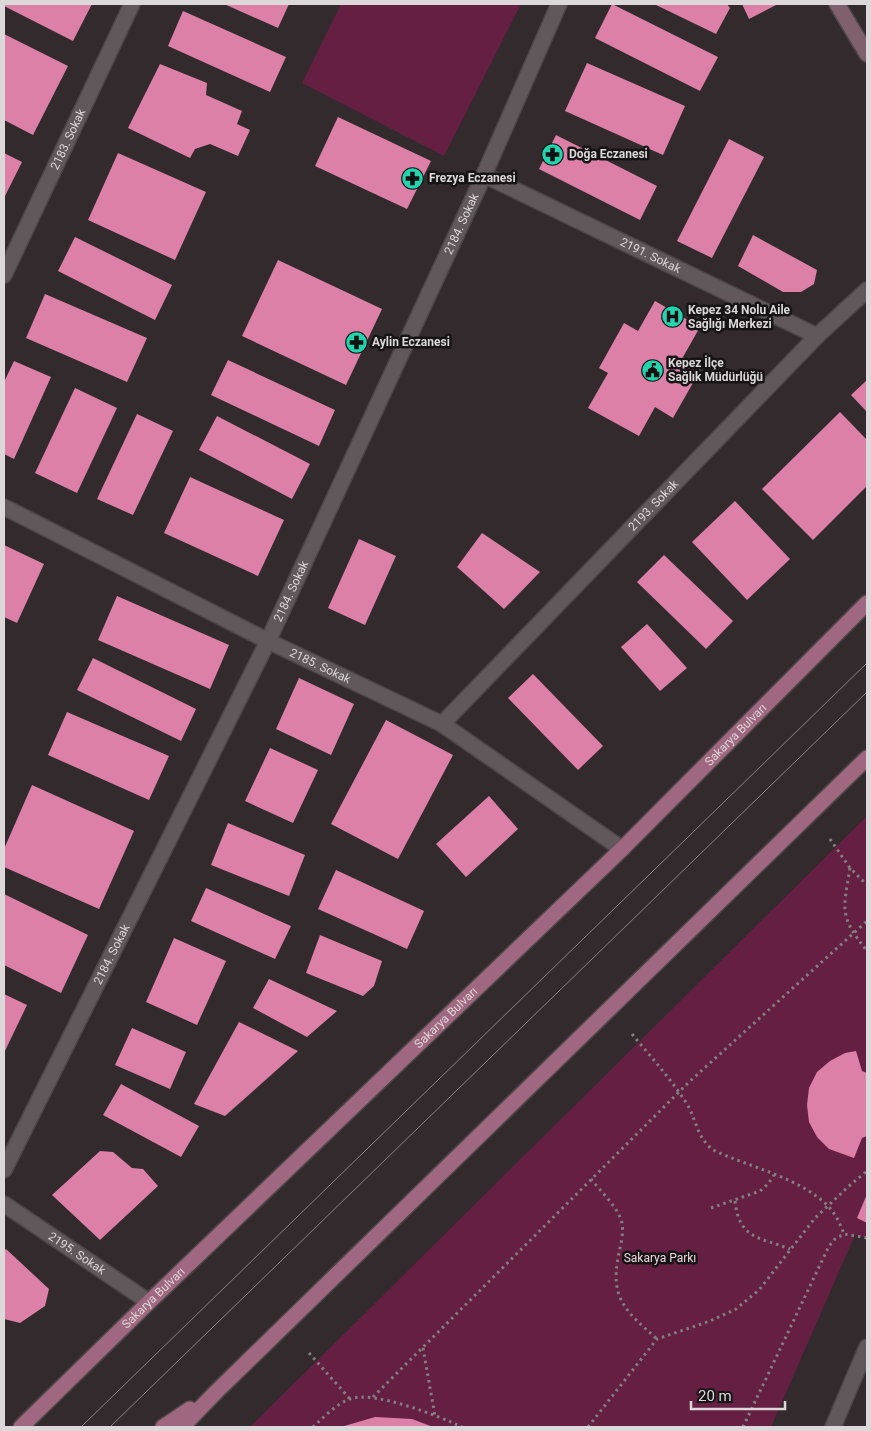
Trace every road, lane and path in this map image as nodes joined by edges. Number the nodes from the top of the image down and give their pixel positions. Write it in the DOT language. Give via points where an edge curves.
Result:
graph roads {
  1 [pos="132,4"];
  2 [pos="559,4"];
  3 [pos="837,4"];
  4 [pos="867,54"];
  5 [pos="484,176"];
  6 [pos="4,275"];
  7 [pos="867,290"];
  8 [pos="817,336"];
  9 [pos="4,506"];
  10 [pos="867,603"];
  11 [pos="268,641"];
  12 [pos="442,724"];
  13 [pos="867,758"];
  14 [pos="830,839"];
  15 [pos="622,849"];
  16 [pos="850,868"];
  17 [pos="867,885"];
  18 [pos="867,921"];
  19 [pos="853,934"];
  20 [pos="867,951"];
  21 [pos="632,1034"];
  22 [pos="680,1092"];
  23 [pos="4,1170"];
  24 [pos="867,1171"];
  25 [pos="774,1174"];
  26 [pos="591,1179"];
  27 [pos="735,1201"];
  28 [pos="4,1204"];
  29 [pos="828,1206"];
  30 [pos="711,1208"];
  31 [pos="844,1234"];
  32 [pos="867,1238"];
  33 [pos="790,1249"];
  34 [pos="149,1302"];
  35 [pos="657,1338"];
  36 [pos="423,1347"];
  37 [pos="867,1348"];
  38 [pos="309,1353"];
  39 [pos="217,1391"];
  40 [pos="373,1397"];
  41 [pos="350,1399"];
  42 [pos="435,1416"];
  43 [pos="21,1427"];
  44 [pos="164,1427"];
  45 [pos="182,1427"];
  46 [pos="313,1427"];
  47 [pos="462,1427"];
  48 [pos="588,1427"];
  49 [pos="743,1427"];
  50 [pos="832,1427"];
  1 -- 6 [label="street, 2183. Sokak"];
  2 -- 5 [label="street, 2184. Sokak"];
  3 -- 4 [label="street"];
  5 -- 8 [label="street, 2191. Sokak"];
  5 -- 11 [label="street, 2184. Sokak"];
  7 -- 8 [label="street, 2193. Sokak"];
  8 -- 12 [label="street, 2193. Sokak"];
  9 -- 11 [label="street, 2185. Sokak"];
  10 -- 15 [label="main road, Sakarya Bulvarı"];
  11 -- 12 [label="street, 2185. Sokak"];
  11 -- 23 [label="street, 2184. Sokak"];
  12 -- 15 [label="street, 2185. Sokak"];
  13 -- 39 [label="main road"];
  14 -- 16 [label="path"];
  15 -- 34 [label="main road, Sakarya Bulvarı"];
  16 -- 17 [label="path"];
  16 -- 19 [label="path" via="844,903"];
  18 -- 19 [label="path"];
  19 -- 20 [label="path"];
  19 -- 22 [label="path"];
  21 -- 22 [label="path"];
  22 -- 25 [label="path" via="704,1144 725,1156"];
  22 -- 26 [label="path"];
  24 -- 29 [label="path"];
  25 -- 27 [label="path" via="760,1191"];
  25 -- 29 [label="path"];
  26 -- 35 [label="path" via="622,1224 616,1268 620,1299 626,1310"];
  26 -- 36 [label="path"];
  27 -- 30 [label="path"];
  27 -- 33 [label="path" via="736,1213 746,1231"];
  28 -- 34 [label="street, 2195. Sokak"];
  29 -- 31 [label="path" via="838,1218"];
  29 -- 33 [label="path"];
  31 -- 32 [label="path"];
  31 -- 49 [label="path" via="829,1246"];
  33 -- 35 [label="path" via="759,1290 736,1309"];
  34 -- 43 [label="main road, Sakarya Bulvarı"];
  35 -- 48 [label="path"];
  36 -- 40 [label="path"];
  36 -- 42 [label="path"];
  37 -- 50 [label="street"];
  38 -- 41 [label="path"];
  39 -- 44 [label="main road"];
  39 -- 45 [label="main road"];
  40 -- 41 [label="path"];
  40 -- 42 [label="path"];
  41 -- 46 [label="path"];
  42 -- 47 [label="path"];
}
